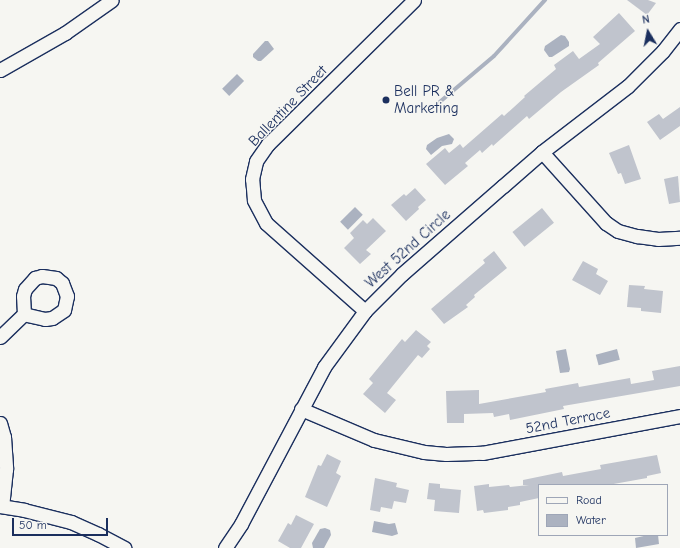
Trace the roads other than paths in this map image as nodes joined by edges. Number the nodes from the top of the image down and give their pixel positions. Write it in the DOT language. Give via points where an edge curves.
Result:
graph roads {
  1 [pos="112,0"];
  2 [pos="414,0"];
  3 [pos="680,29"];
  4 [pos="0,70"];
  5 [pos="542,152"];
  6 [pos="680,238"];
  7 [pos="365,311"];
  8 [pos="24,314"];
  9 [pos="0,337"];
  10 [pos="301,409"];
  11 [pos="680,416"];
  12 [pos="0,424"];
  13 [pos="1,506"];
  14 [pos="124,548"];
  15 [pos="225,548"];
  1 -- 4 [label="street" via="65,33"];
  2 -- 7 [label="street, Ballentine Street" via="268,144 256,162 252,179 254,200 266,223"];
  3 -- 5 [label="street, West 52nd Circle" via="628,86"];
  5 -- 6 [label="street" via="606,223 618,231 658,239"];
  5 -- 7 [label="street, West 52nd Circle" via="402,274"];
  7 -- 10 [label="street, West 52nd Circle" via="324,367"];
  8 -- 9 [label="street"];
  10 -- 11 [label="street, 52nd Terrace" via="359,434 395,446 424,452 460,453 482,453 512,448"];
  10 -- 15 [label="street, West 52nd Circle" via="241,524"];
  12 -- 13 [label="street" via="4,437 6,468"];
  13 -- 14 [label="street" via="71,522"];
}
